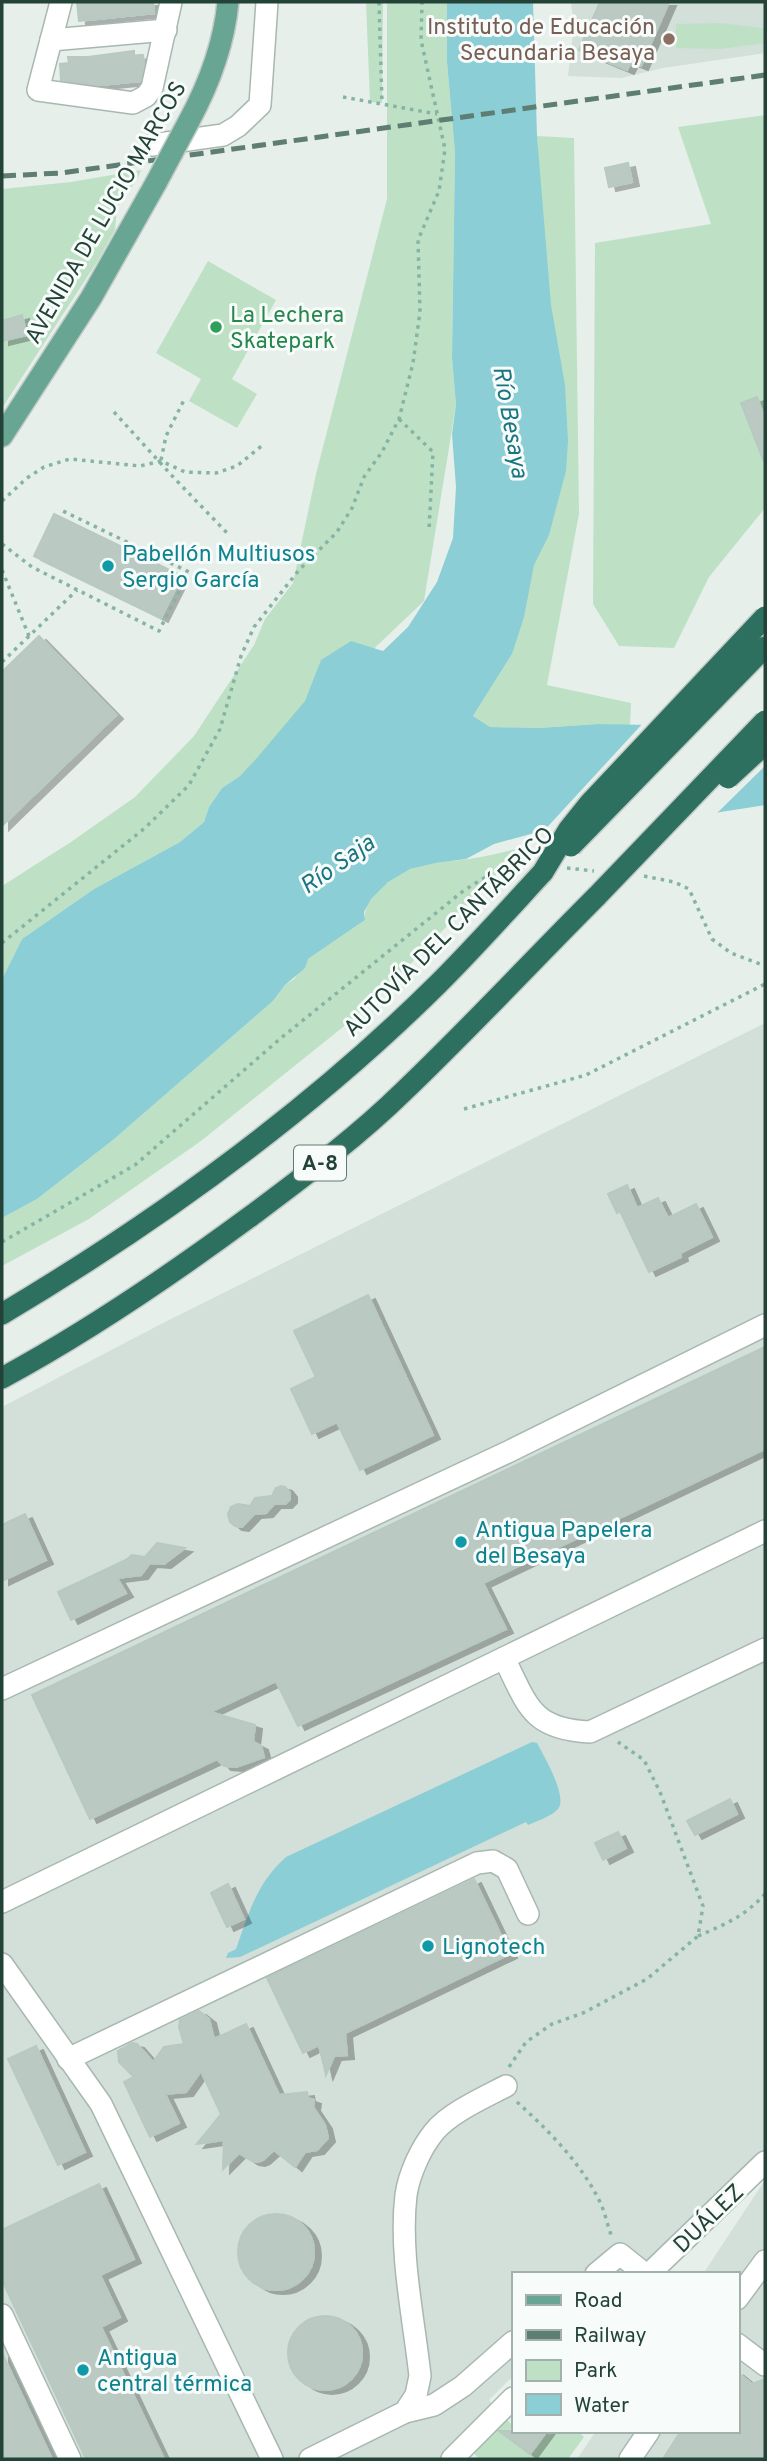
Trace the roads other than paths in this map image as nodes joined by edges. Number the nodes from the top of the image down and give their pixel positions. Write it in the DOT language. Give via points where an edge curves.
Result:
graph roads {
  1 [pos="61,2"];
  2 [pos="171,2"];
  3 [pos="229,2"];
  4 [pos="267,2"];
  5 [pos="166,30"];
  6 [pos="51,40"];
  7 [pos="152,145"];
  8 [pos="2,436"];
  9 [pos="765,617"];
  10 [pos="765,647"];
  11 [pos="765,721"];
  12 [pos="765,744"];
  13 [pos="544,868"];
  14 [pos="597,896"];
  15 [pos="2,1314"];
  16 [pos="765,1325"];
  17 [pos="2,1378"];
  18 [pos="765,1531"];
  19 [pos="765,1649"];
  20 [pos="504,1658"];
  21 [pos="2,1689"];
  22 [pos="2,1902"];
  23 [pos="528,1914"];
  24 [pos="2,1964"];
  25 [pos="68,2059"];
  26 [pos="506,2086"];
  27 [pos="765,2162"];
  28 [pos="765,2261"];
  29 [pos="599,2272"];
  30 [pos="644,2272"];
  31 [pos="649,2272"];
  32 [pos="739,2296"];
  33 [pos="2,2315"];
  34 [pos="512,2343"];
  35 [pos="739,2346"];
  36 [pos="9,2348"];
  37 [pos="765,2365"];
  38 [pos="512,2399"];
  39 [pos="405,2412"];
  40 [pos="648,2433"];
  41 [pos="70,2459"];
  42 [pos="272,2459"];
  43 [pos="310,2459"];
  44 [pos="452,2459"];
  45 [pos="630,2459"];
  1 -- 6 [label="street"];
  2 -- 5 [label="street"];
  3 -- 8 [label="main road, AVENIDA DE LUCIO MARCOS, bridge" via="214,65 189,121 91,298"];
  4 -- 7 [label="street" via="260,105 223,135"];
  5 -- 6 [label="street"];
  5 -- 6 [label="street" via="152,88 133,103 38,90"];
  9 -- 13 [label="highway, bridge" via="589,804"];
  10 -- 13 [label="highway, AUTOVÍA DEL CANTÁBRICO / A-8, bridge"];
  11 -- 14 [label="highway, A-8, bridge"];
  12 -- 14 [label="highway, bridge" via="636,867"];
  13 -- 15 [label="highway, AUTOVÍA DEL CANTÁBRICO / A-8" via="437,985 284,1121 145,1224"];
  14 -- 17 [label="highway, A-8" via="402,1093 333,1153 152,1286"];
  16 -- 21 [label="street" via="510,1451"];
  18 -- 20 [label="street"];
  19 -- 20 [label="street" via="590,1732 568,1731 542,1721 526,1702"];
  20 -- 22 [label="street"];
  23 -- 25 [label="street" via="507,1869 493,1861 477,1863"];
  24 -- 25 [label="street"];
  25 -- 42 [label="street" via="102,2104"];
  26 -- 39 [label="street" via="435,2130 419,2156 406,2193 405,2243 420,2376 416,2395"];
  27 -- 31 [label="street, DUÁLEZ"];
  28 -- 32 [label="street"];
  29 -- 30 [label="street" via="620,2255"];
  33 -- 36 [label="street"];
  34 -- 39 [label="street" via="434,2405"];
  35 -- 37 [label="street"];
  36 -- 41 [label="street"];
  38 -- 44 [label="street"];
  39 -- 43 [label="street"];
  40 -- 45 [label="street"];
}
